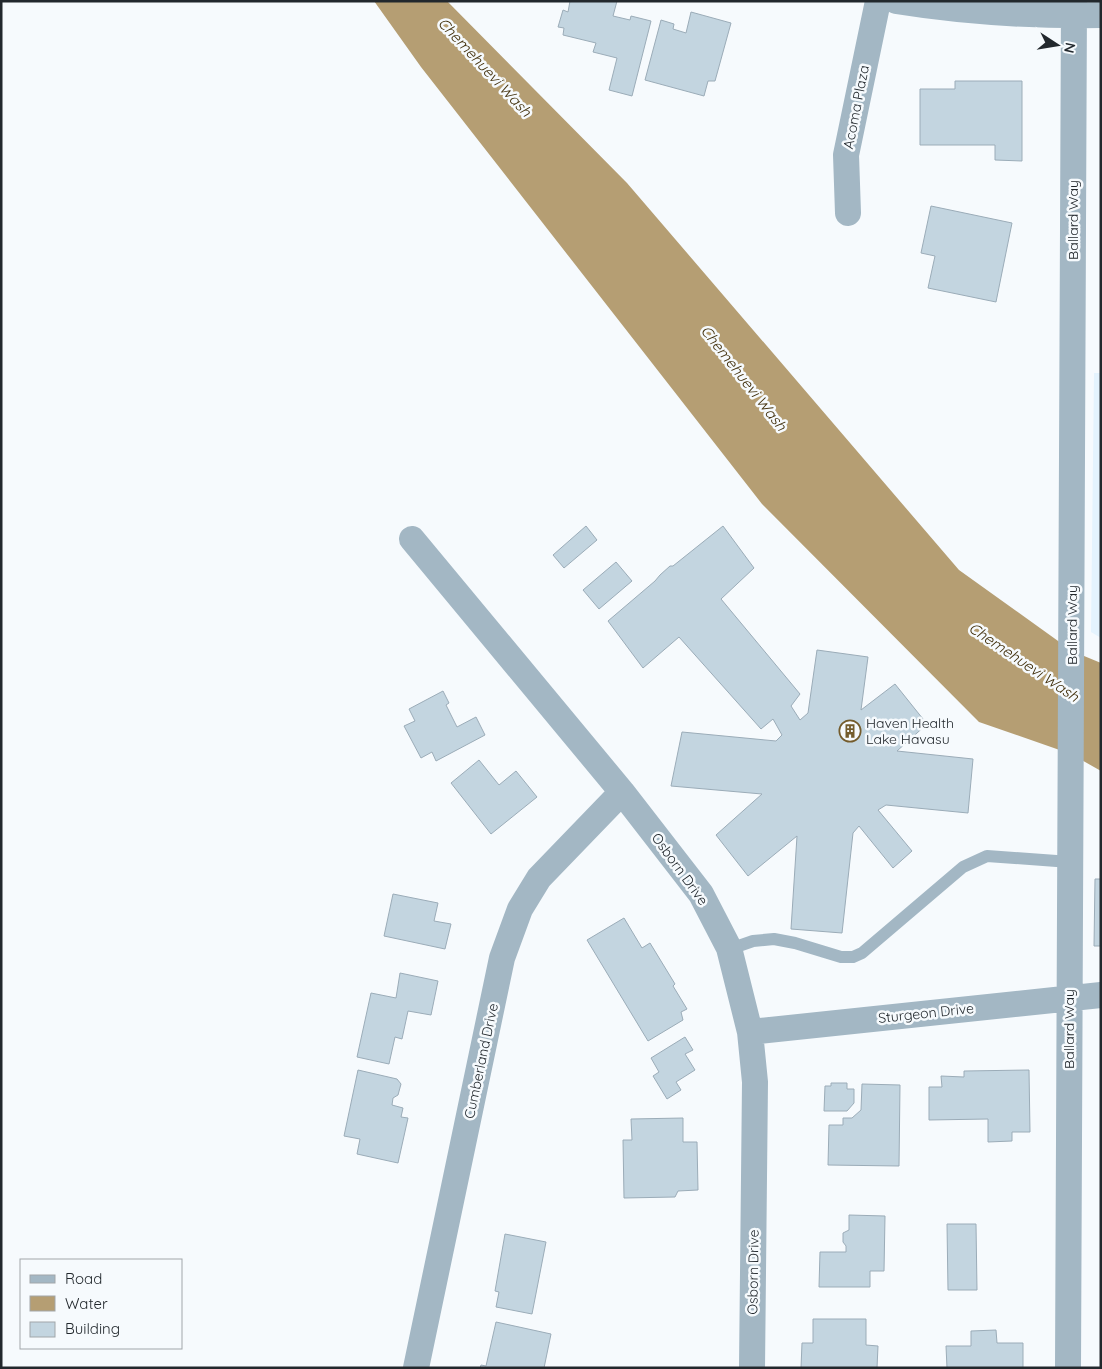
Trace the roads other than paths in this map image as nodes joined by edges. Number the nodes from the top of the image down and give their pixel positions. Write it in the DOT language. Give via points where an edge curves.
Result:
graph roads {
  1 [pos="878,1"];
  2 [pos="896,1"];
  3 [pos="1074,8"];
  4 [pos="1101,15"];
  5 [pos="848,213"];
  6 [pos="412,539"];
  7 [pos="622,792"];
  8 [pos="1070,862"];
  9 [pos="730,950"];
  10 [pos="1101,995"];
  11 [pos="1069,998"];
  12 [pos="750,1032"];
  13 [pos="416,1368"];
  14 [pos="752,1368"];
  15 [pos="1068,1368"];
  1 -- 5 [label="street, Acoma Plaza" via="846,155"];
  2 -- 3 [label="street" via="1012,15"];
  3 -- 4 [label="street"];
  3 -- 8 [label="street, Ballard Way"];
  6 -- 7 [label="street, Osborn Drive"];
  7 -- 9 [label="street, Osborn Drive" via="701,894"];
  7 -- 13 [label="street, Cumberland Drive" via="539,878 520,909 502,958"];
  8 -- 9 [label="lane" via="987,856 963,867 862,953 853,957 841,957 774,939 753,941"];
  8 -- 11 [label="street, Ballard Way"];
  9 -- 12 [label="street, Osborn Drive"];
  10 -- 11 [label="street, Sturgeon Drive"];
  11 -- 12 [label="street, Sturgeon Drive"];
  11 -- 15 [label="street, Ballard Way"];
  12 -- 14 [label="street, Osborn Drive" via="755,1082"];
}
